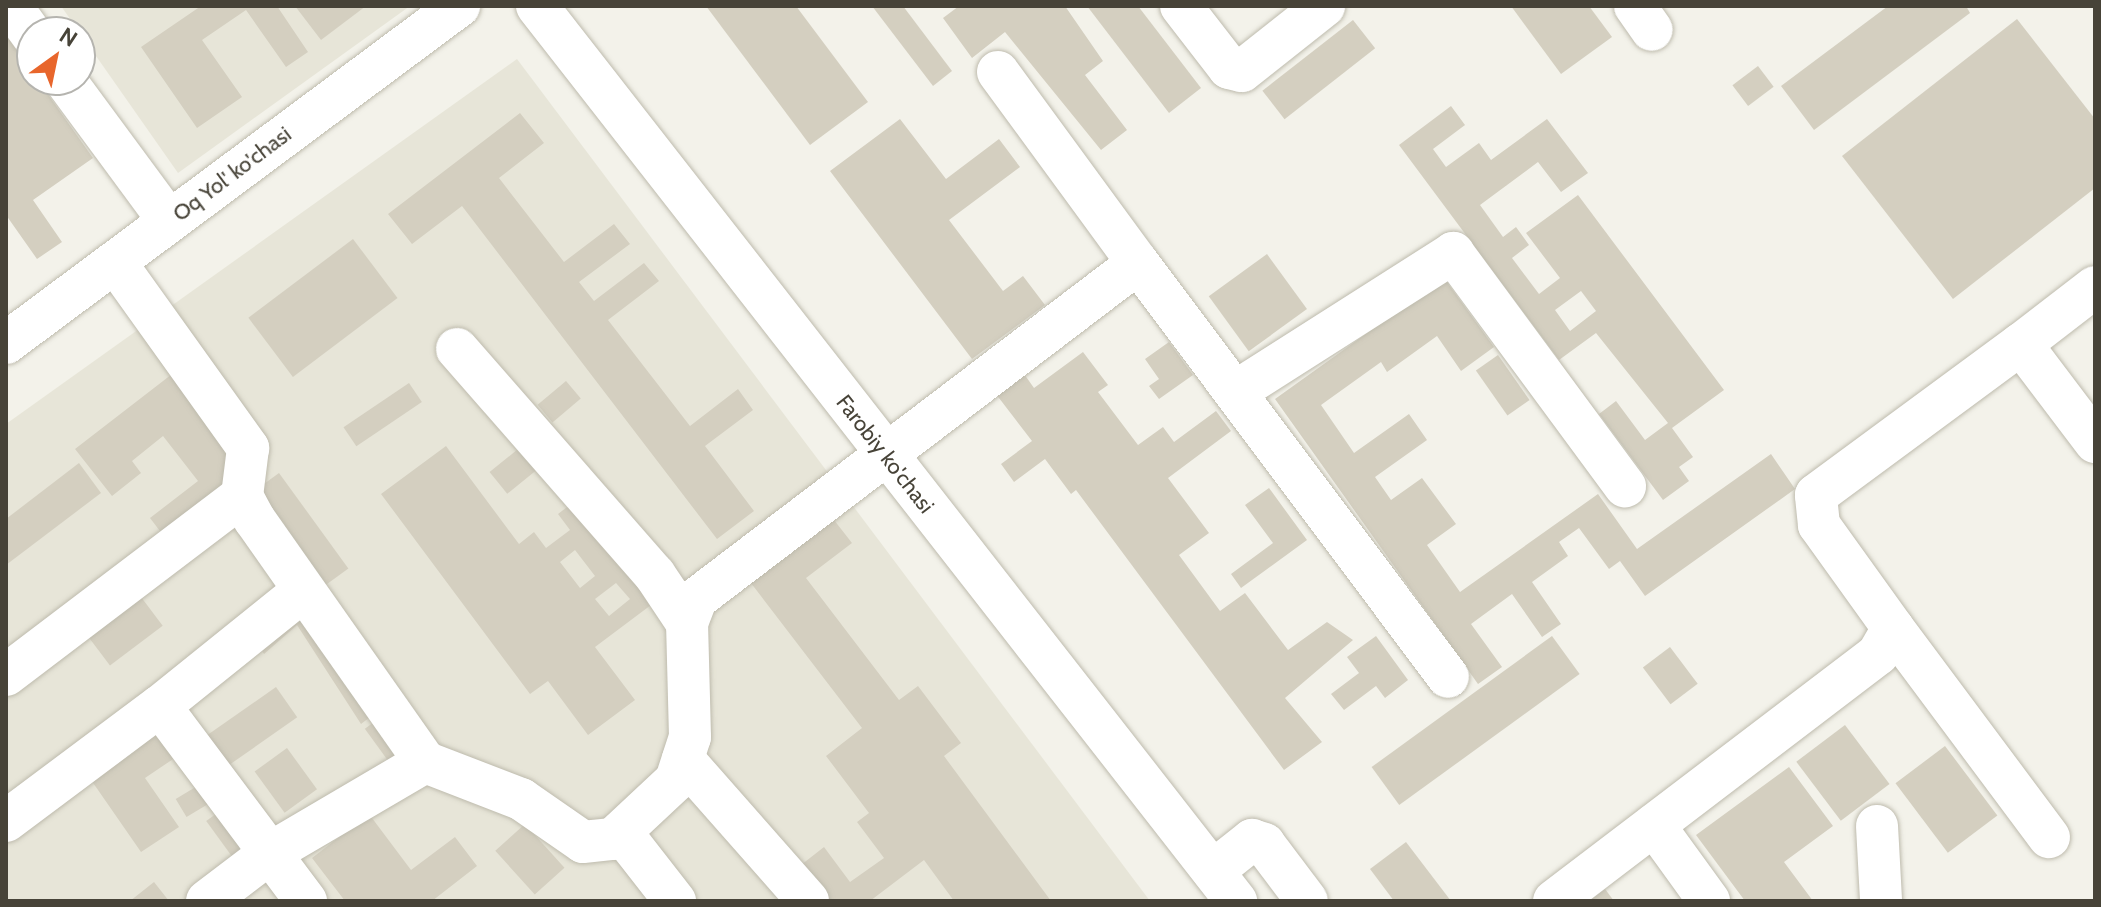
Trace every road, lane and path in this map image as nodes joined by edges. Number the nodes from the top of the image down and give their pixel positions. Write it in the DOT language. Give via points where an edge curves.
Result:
graph roads {
  1 [pos="459,6"];
  2 [pos="537,6"];
  3 [pos="1181,6"];
  4 [pos="1324,6"];
  5 [pos="998,72"];
  6 [pos="77,96"];
  7 [pos="169,221"];
  8 [pos="115,262"];
  9 [pos="1138,263"];
  10 [pos="2095,287"];
  11 [pos="6,343"];
  12 [pos="2021,344"];
  13 [pos="457,349"];
  14 [pos="1235,392"];
  15 [pos="2095,442"];
  16 [pos="884,453"];
  17 [pos="1625,486"];
  18 [pos="242,496"];
  19 [pos="303,591"];
  20 [pos="687,623"];
  21 [pos="1893,628"];
  22 [pos="6,675"];
  23 [pos="1448,677"];
  24 [pos="160,706"];
  25 [pos="683,759"];
  26 [pos="425,762"];
  27 [pos="6,821"];
  28 [pos="1654,825"];
  29 [pos="1877,826"];
  30 [pos="621,832"];
  31 [pos="2049,837"];
  32 [pos="270,853"];
  33 [pos="1221,890"];
  34 [pos="794,897"];
  35 [pos="207,901"];
  36 [pos="306,901"];
  37 [pos="675,901"];
  38 [pos="1307,901"];
  39 [pos="1554,901"];
  40 [pos="1709,901"];
  41 [pos="1881,901"];
  1 -- 7 [label="street, Oq Yol' ko'chasi"];
  2 -- 16 [label="street, Farobiy ko'chasi"];
  3 -- 4 [label="street" via="1229,68 1242,71"];
  5 -- 9 [label="street"];
  6 -- 7 [label="street"];
  7 -- 8 [label="street, Oq Yol' ko'chasi"];
  8 -- 11 [label="street, Oq Yol' ko'chasi"];
  8 -- 18 [label="street" via="248,448"];
  9 -- 14 [label="street"];
  9 -- 16 [label="street"];
  10 -- 12 [label="street"];
  12 -- 15 [label="street"];
  12 -- 21 [label="street" via="1811,504"];
  13 -- 20 [label="street" via="655,575"];
  14 -- 17 [label="street" via="1453,253"];
  14 -- 23 [label="street"];
  16 -- 20 [label="street" via="696,599"];
  16 -- 33 [label="street, Farobiy ko'chasi"];
  18 -- 19 [label="street"];
  18 -- 22 [label="street"];
  19 -- 24 [label="street"];
  19 -- 26 [label="street"];
  20 -- 25 [label="street" via="690,737"];
  21 -- 28 [label="street" via="1878,654"];
  21 -- 31 [label="street"];
  24 -- 27 [label="street"];
  24 -- 32 [label="street"];
  25 -- 30 [label="street" via="676,780"];
  25 -- 34 [label="street"];
  26 -- 30 [label="street" via="521,799 583,842"];
  26 -- 32 [label="street"];
  28 -- 39 [label="street"];
  28 -- 40 [label="street"];
  29 -- 41 [label="street"];
  30 -- 37 [label="street"];
  32 -- 35 [label="street"];
  32 -- 36 [label="street"];
  33 -- 38 [label="street" via="1252,840 1264,844"];
}
